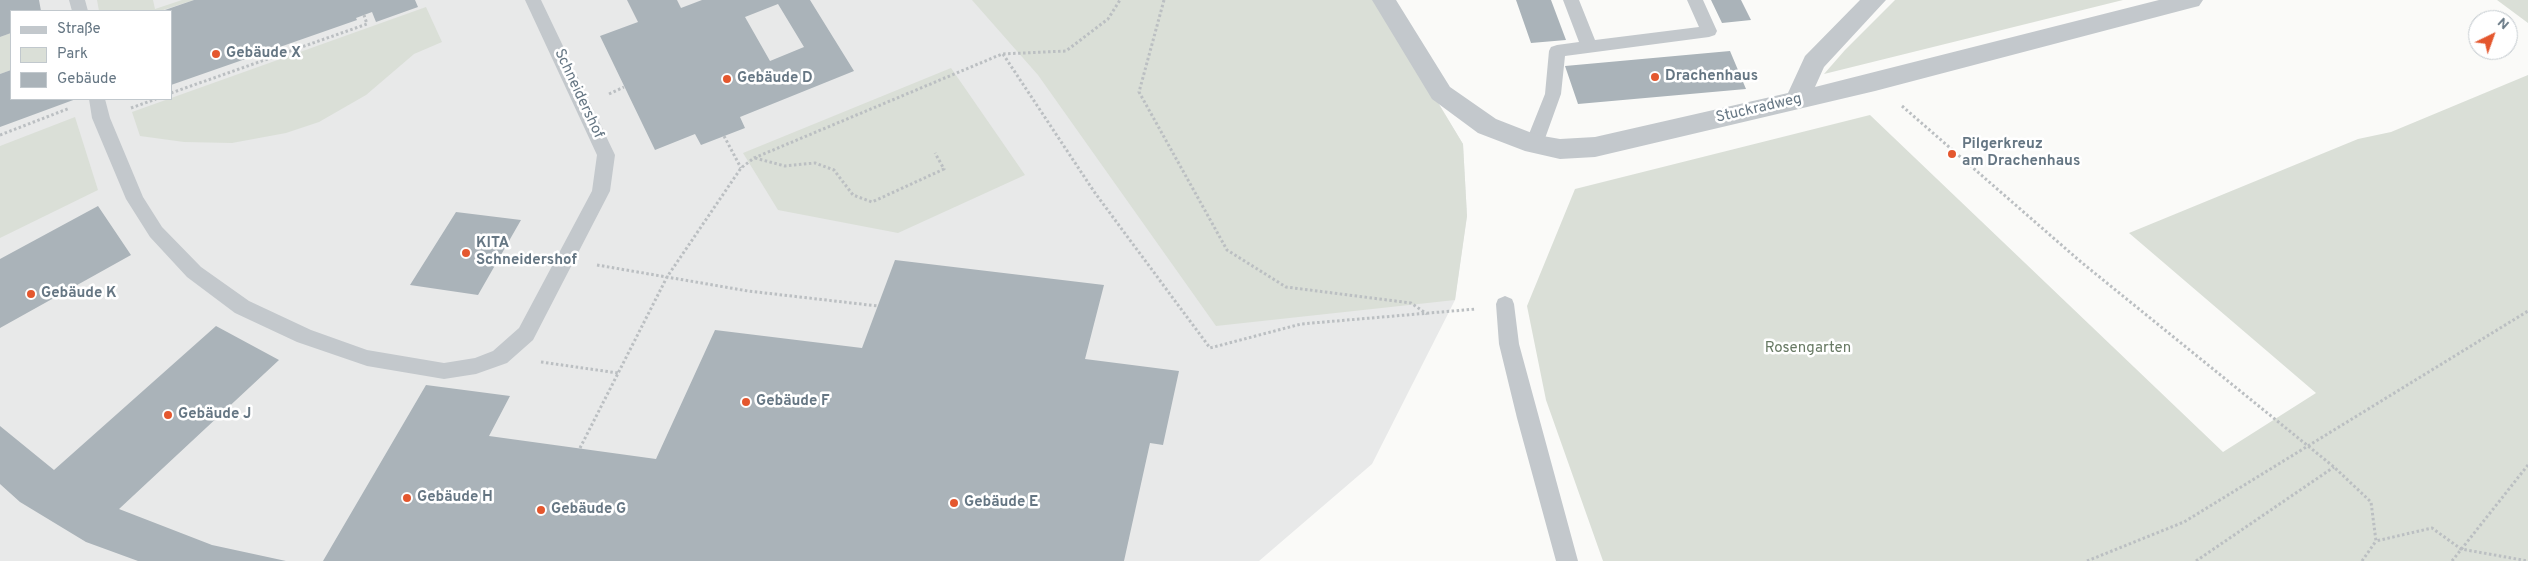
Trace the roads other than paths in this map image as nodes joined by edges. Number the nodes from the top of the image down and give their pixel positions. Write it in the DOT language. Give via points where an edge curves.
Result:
graph roads {
  1 [pos="533,0"];
  2 [pos="1384,0"];
  3 [pos="1571,0"];
  4 [pos="1695,0"];
  5 [pos="1874,0"];
  6 [pos="2191,0"];
  7 [pos="1589,47"];
  8 [pos="97,100"];
  9 [pos="1797,100"];
  10 [pos="1534,144"];
  11 [pos="1505,304"];
  12 [pos="1567,561"];
  1 -- 8 [label="lane, Schneidershof" via="606,155 601,191 526,334 500,357 476,366 444,371 368,358 304,336 242,307 194,272 156,232 135,199 101,118"];
  2 -- 10 [label="street, Stuckradweg" via="1441,93 1486,126"];
  3 -- 7 [label="lane"];
  4 -- 7 [label="lane" via="1709,31"];
  5 -- 9 [label="street" via="1814,62"];
  6 -- 9 [label="street, Stuckradweg"];
  7 -- 10 [label="lane" via="1557,51 1553,94"];
  9 -- 10 [label="street, Stuckradweg" via="1595,147 1560,149"];
  11 -- 12 [label="lane" via="1509,344"];
}
